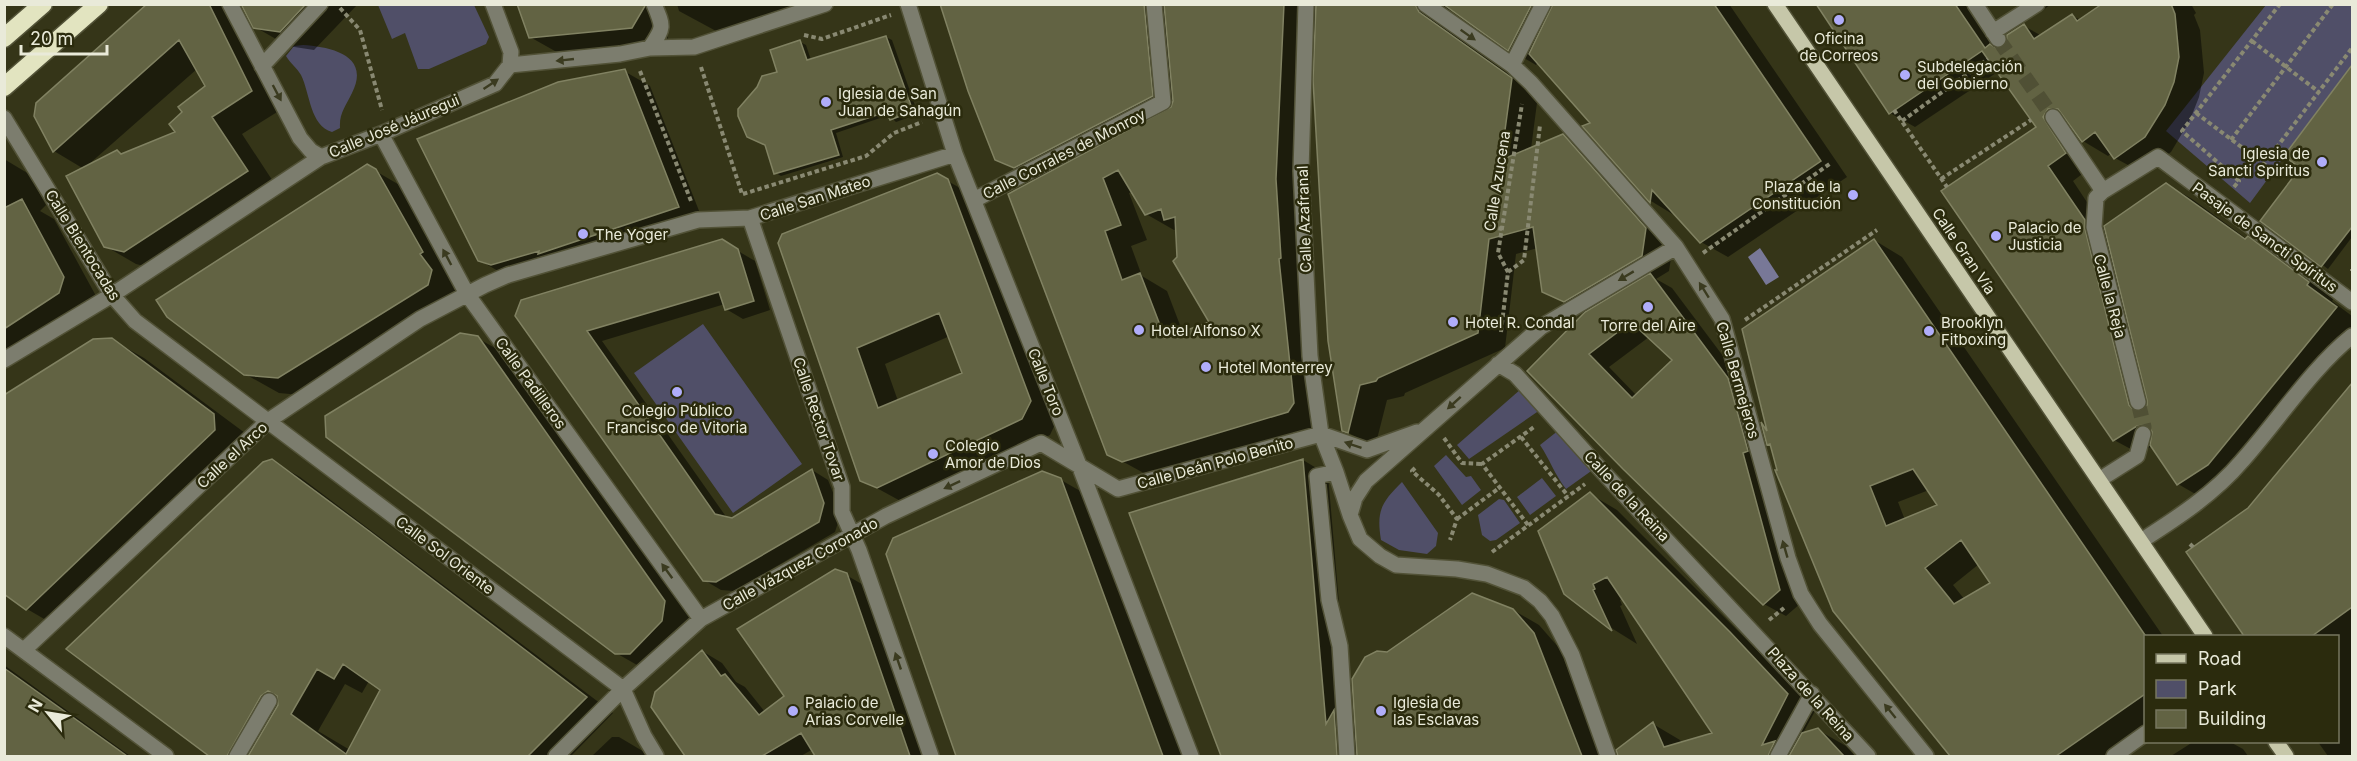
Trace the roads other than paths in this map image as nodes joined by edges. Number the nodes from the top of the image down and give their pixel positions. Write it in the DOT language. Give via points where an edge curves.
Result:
graph roads {
  1 [pos="43,4"];
  2 [pos="99,4"];
  3 [pos="230,4"];
  4 [pos="320,4"];
  5 [pos="493,4"];
  6 [pos="654,4"];
  7 [pos="825,4"];
  8 [pos="908,4"];
  9 [pos="1154,4"];
  10 [pos="1306,4"];
  11 [pos="1425,4"];
  12 [pos="1543,4"];
  13 [pos="1774,4"];
  14 [pos="1975,4"];
  15 [pos="2037,4"];
  16 [pos="4,38"];
  17 [pos="650,48"];
  18 [pos="510,65"];
  19 [pos="1512,65"];
  20 [pos="262,66"];
  21 [pos="4,87"];
  22 [pos="2053,117"];
  23 [pos="4,118"];
  24 [pos="381,134"];
  25 [pos="955,154"];
  26 [pos="321,157"];
  27 [pos="2103,191"];
  28 [pos="974,200"];
  29 [pos="750,218"];
  30 [pos="1676,247"];
  31 [pos="467,294"];
  32 [pos="112,295"];
  33 [pos="2352,302"];
  34 [pos="2352,336"];
  35 [pos="4,360"];
  36 [pos="1498,364"];
  37 [pos="2138,402"];
  38 [pos="268,421"];
  39 [pos="1429,426"];
  40 [pos="1321,434"];
  41 [pos="2142,434"];
  42 [pos="1079,465"];
  43 [pos="1336,471"];
  44 [pos="2099,480"];
  45 [pos="1350,515"];
  46 [pos="853,535"];
  47 [pos="2141,541"];
  48 [pos="701,619"];
  49 [pos="1754,632"];
  50 [pos="2204,635"];
  51 [pos="4,636"];
  52 [pos="24,650"];
  53 [pos="623,689"];
  54 [pos="1812,694"];
  55 [pos="269,701"];
  56 [pos="2144,734"];
  57 [pos="2277,743"];
  58 [pos="166,756"];
  59 [pos="237,756"];
  60 [pos="556,756"];
  61 [pos="656,756"];
  62 [pos="931,756"];
  63 [pos="1191,756"];
  64 [pos="1347,756"];
  65 [pos="1608,756"];
  66 [pos="1778,756"];
  67 [pos="1869,756"];
  68 [pos="1926,756"];
  69 [pos="2114,756"];
  70 [pos="2286,756"];
  1 -- 16 [label="highway"];
  2 -- 21 [label="highway"];
  3 -- 20 [label="street"];
  4 -- 20 [label="street"];
  5 -- 18 [label="street" via="511,52"];
  6 -- 17 [label="street" via="662,30"];
  7 -- 17 [label="street" via="694,46"];
  8 -- 25 [label="street, Calle Toro"];
  9 -- 28 [label="street, Calle Corrales de Monroy" via="1163,102"];
  10 -- 40 [label="street, Calle Azafranal" via="1301,171 1310,356"];
  11 -- 19 [label="street, Calle Bermejeros, one-way"];
  12 -- 19 [label="street"];
  13 -- 44 [label="main road, Calle Gran Vía"];
  14 -- 15 [label="street" via="1996,36"];
  17 -- 18 [label="street, one-way"];
  24 -- 18 [label="street, Calle José Jáuregui, one-way" via="495,84"];
  19 -- 30 [label="street, Calle Bermejeros"];
  20 -- 26 [label="street, one-way" via="300,138"];
  22 -- 27 [label="street"];
  23 -- 32 [label="street, Calle Bientocadas"];
  24 -- 26 [label="street, Calle José Jáuregui"];
  31 -- 24 [label="street, Calle Padilleros, one-way"];
  25 -- 28 [label="street, Calle Toro"];
  25 -- 29 [label="street, Calle San Mateo"];
  26 -- 32 [label="street, Calle José Jáuregui"];
  27 -- 33 [label="street, Pasaje de Sancti Spíritus" via="2158,157"];
  27 -- 37 [label="street, Calle la Reja" via="2096,198 2094,226"];
  28 -- 42 [label="street, Calle Toro"];
  29 -- 31 [label="street, Calle San Mateo" via="699,220 508,275"];
  29 -- 46 [label="street, Calle Rector Tovar" via="842,487 842,512"];
  30 -- 36 [label="street, one-way" via="1541,327"];
  68 -- 30 [label="street, Calle Bermejeros, one-way" via="1820,624 1802,594 1788,558 1722,319"];
  31 -- 38 [label="street, Calle el Arco" via="420,319"];
  48 -- 31 [label="street, Calle Padilleros, one-way"];
  32 -- 35 [label="street, Calle José Jáuregui"];
  32 -- 38 [label="street, Calle Bientocadas" via="135,321"];
  34 -- 47 [label="street" via="2223,482"];
  36 -- 39 [label="street, one-way"];
  36 -- 49 [label="street, Calle de la Reina" via="1515,374"];
  38 -- 52 [label="street, Calle el Arco"];
  38 -- 53 [label="street, Calle Sol Oriente"];
  39 -- 40 [label="street, one-way" via="1367,450"];
  39 -- 45 [label="street" via="1366,481"];
  40 -- 42 [label="street, Calle Deán Polo Benito" via="1118,489"];
  40 -- 43 [label="street, Calle Azafranal"];
  41 -- 44 [label="street" via="2137,456"];
  42 -- 46 [label="street, Calle Vázquez Coronado, one-way" via="1041,443"];
  42 -- 63 [label="street, Calle Toro"];
  43 -- 45 [label="street, Calle Azafranal"];
  43 -- 64 [label="street" via="1317,476 1329,600 1340,646"];
  44 -- 47 [label="main road, Calle Gran Vía"];
  45 -- 65 [label="street, Calle Azafranal" via="1360,539 1396,565 1486,574 1524,588 1540,601 1572,655"];
  46 -- 48 [label="street, Calle Vázquez Coronado"];
  62 -- 46 [label="street, Calle Rector Tovar, one-way"];
  47 -- 50 [label="main road, Calle Gran Vía"];
  48 -- 53 [label="street, Calle Vázquez Coronado"];
  49 -- 54 [label="street, Plaza de la Reina"];
  51 -- 52 [label="street"];
  52 -- 58 [label="street"];
  53 -- 60 [label="street, Calle Vázquez Coronado"];
  53 -- 61 [label="street"];
  54 -- 66 [label="street"];
  54 -- 67 [label="street, Plaza de la Reina"];
  55 -- 59 [label="street"];
  56 -- 69 [label="street"];
  57 -- 70 [label="main road"];
}
